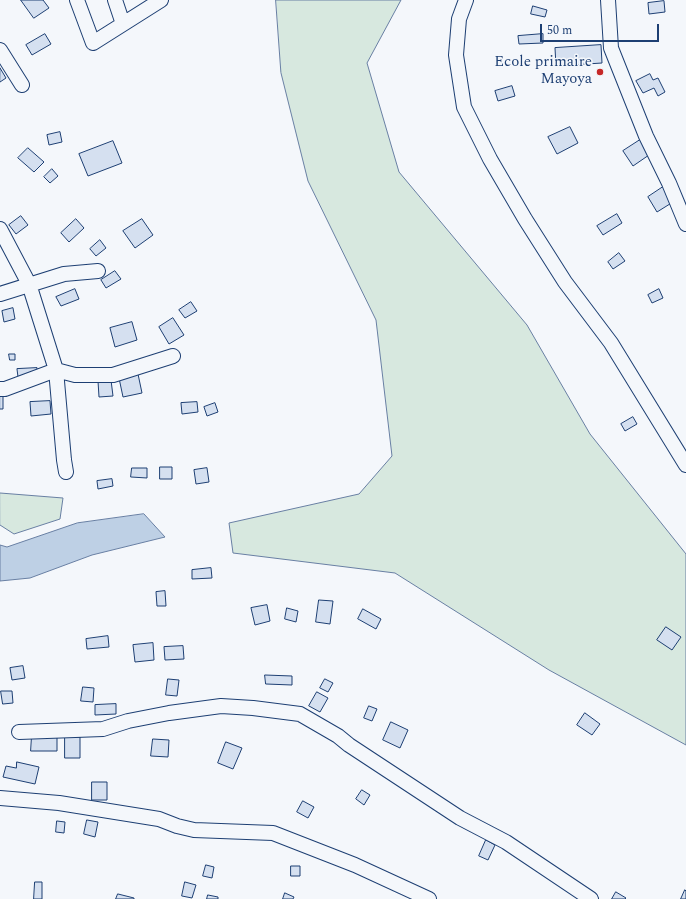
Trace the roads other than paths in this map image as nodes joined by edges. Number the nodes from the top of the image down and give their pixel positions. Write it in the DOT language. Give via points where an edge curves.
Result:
graph roads {
  1 [pos="77,0"];
  2 [pos="114,0"];
  3 [pos="161,0"];
  4 [pos="466,0"];
  5 [pos="608,0"];
  6 [pos="123,24"];
  7 [pos="0,50"];
  8 [pos="22,85"];
  9 [pos="686,224"];
  10 [pos="0,229"];
  11 [pos="98,271"];
  12 [pos="29,284"];
  13 [pos="0,294"];
  14 [pos="173,356"];
  15 [pos="56,370"];
  16 [pos="0,389"];
  17 [pos="686,465"];
  18 [pos="66,472"];
  19 [pos="19,732"];
  20 [pos="0,798"];
  21 [pos="428,899"];
  22 [pos="591,899"];
  1 -- 6 [label="street" via="93,43"];
  2 -- 6 [label="street"];
  3 -- 6 [label="street"];
  4 -- 17 [label="street" via="459,19 456,55 464,107 490,159 525,219 566,282 611,343"];
  5 -- 9 [label="street" via="611,48 646,136"];
  7 -- 8 [label="street"];
  10 -- 12 [label="street"];
  11 -- 12 [label="street" via="64,274"];
  12 -- 13 [label="street"];
  12 -- 15 [label="street"];
  14 -- 15 [label="street" via="113,374 75,375"];
  15 -- 16 [label="street"];
  15 -- 18 [label="street"];
  19 -- 22 [label="street" via="103,729 169,713 221,706 300,714 338,736 460,818 506,842"];
  20 -- 21 [label="street" via="59,803 158,819 194,830 273,833 355,865"];
}
